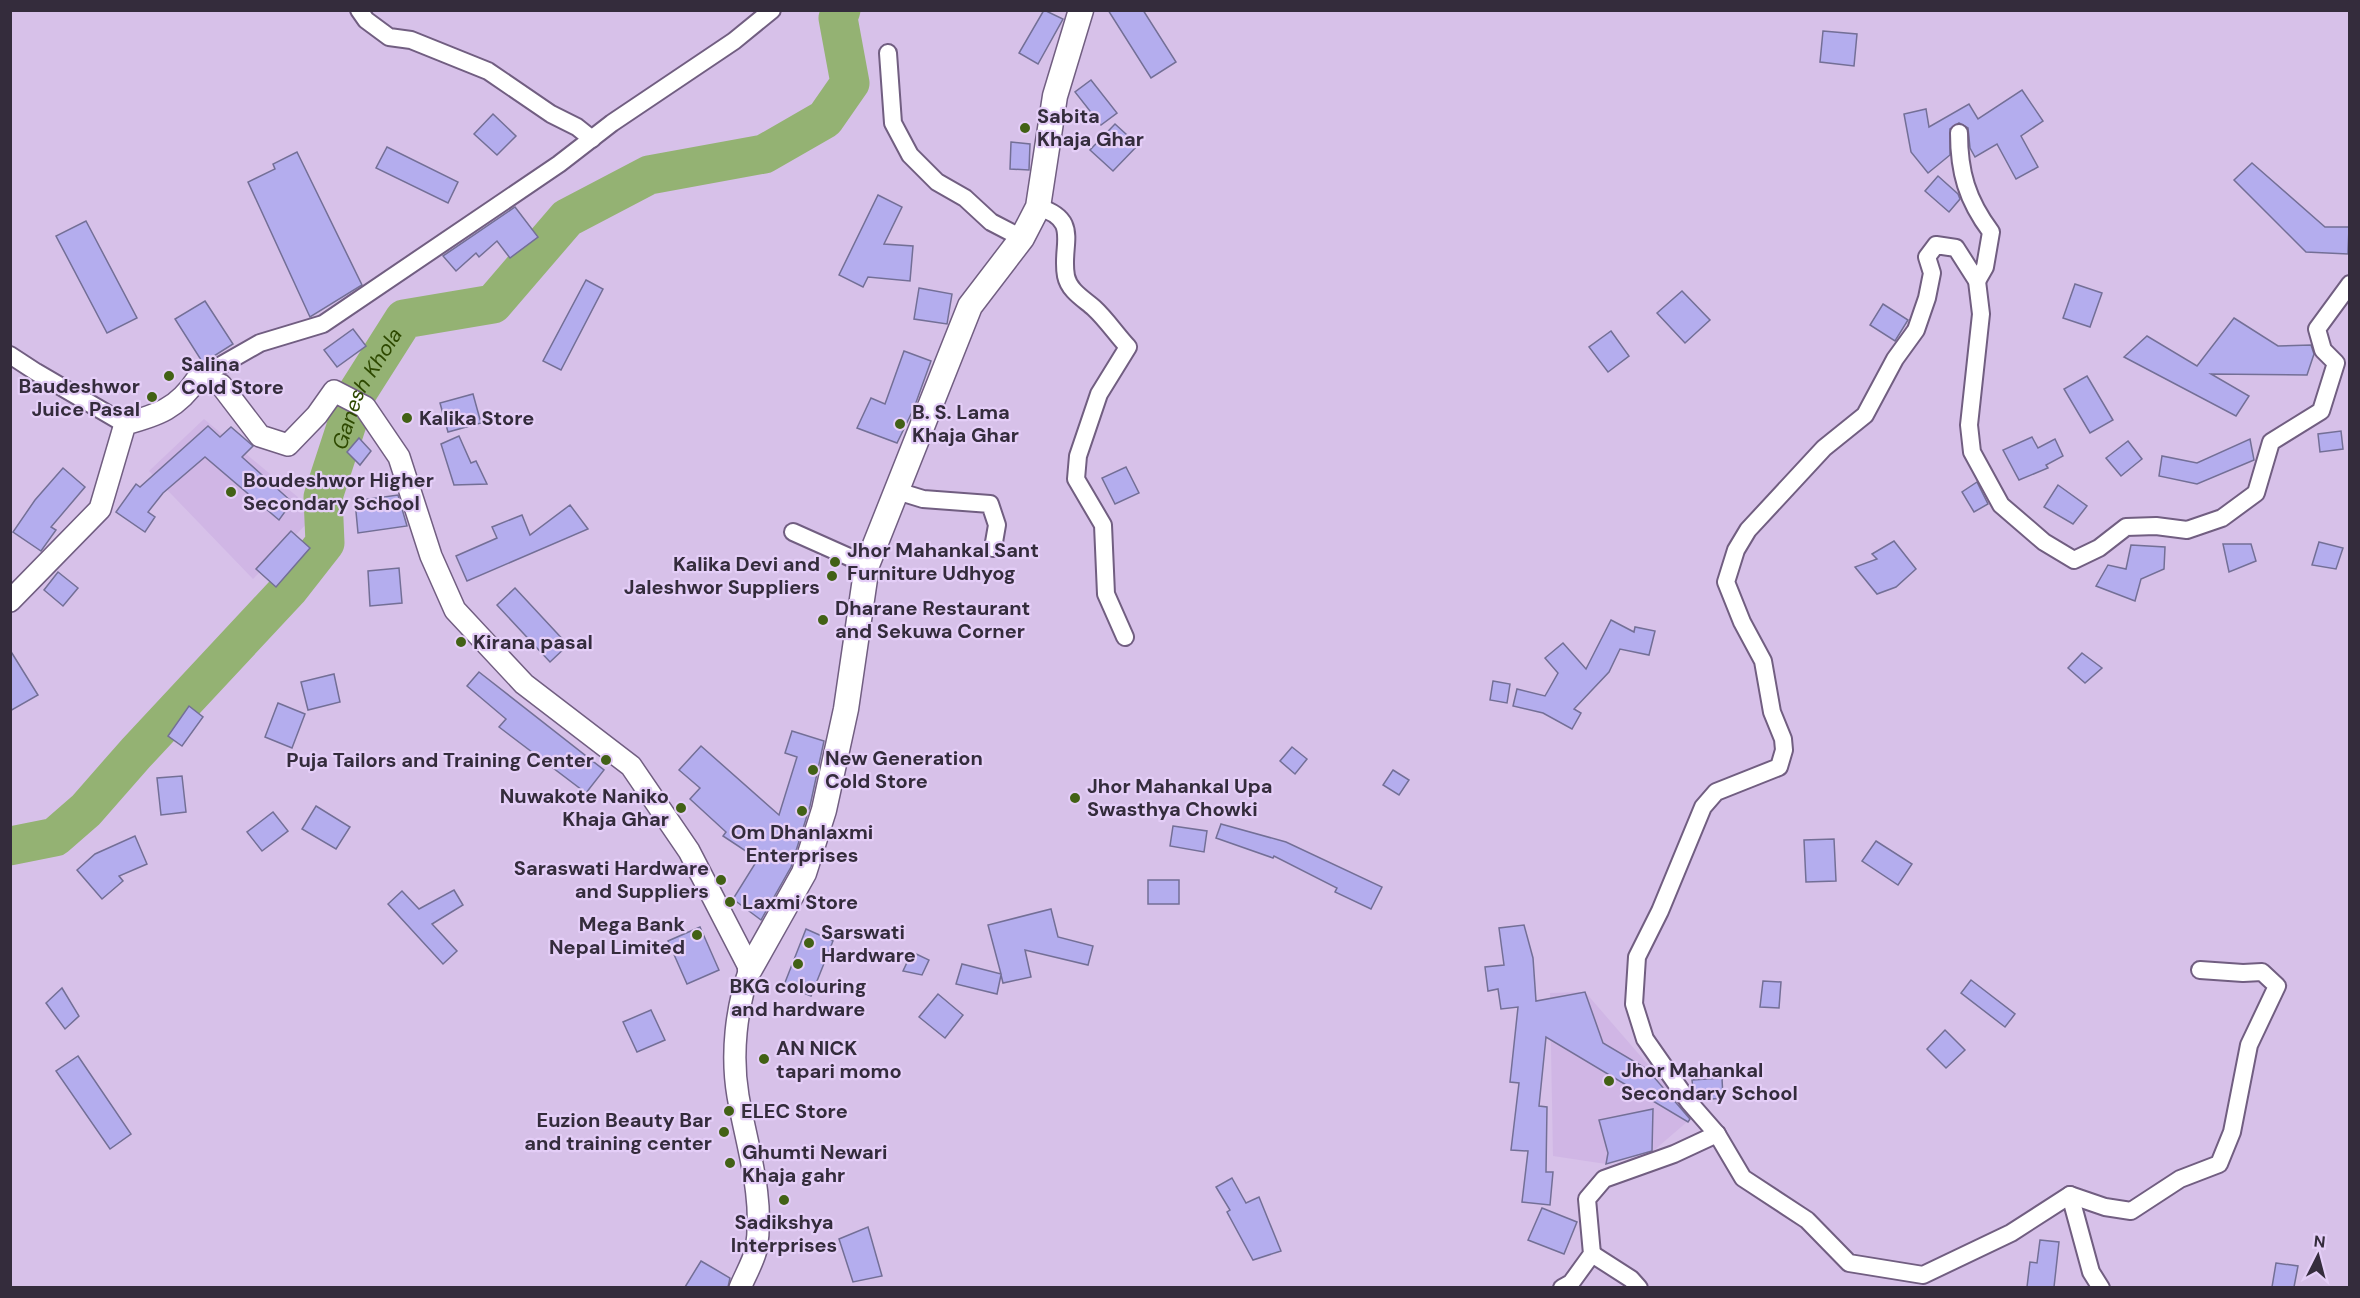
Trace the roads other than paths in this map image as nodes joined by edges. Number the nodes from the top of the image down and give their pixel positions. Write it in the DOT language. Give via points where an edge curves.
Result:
graph roads {
  1 [pos="359,10"];
  2 [pos="772,10"];
  3 [pos="1081,10"];
  4 [pos="888,53"];
  5 [pos="1959,133"];
  6 [pos="592,139"];
  7 [pos="1038,207"];
  8 [pos="1022,238"];
  9 [pos="1977,281"];
  10 [pos="2349,284"];
  11 [pos="10,355"];
  12 [pos="197,379"];
  13 [pos="125,424"];
  14 [pos="897,491"];
  15 [pos="793,532"];
  16 [pos="993,548"];
  17 [pos="867,565"];
  18 [pos="10,601"];
  19 [pos="1125,637"];
  20 [pos="750,969"];
  21 [pos="2200,970"];
  22 [pos="1717,1134"];
  23 [pos="2070,1196"];
  24 [pos="1592,1254"];
  25 [pos="740,1287"];
  26 [pos="1562,1287"];
  27 [pos="1639,1287"];
  28 [pos="2101,1287"];
  1 -- 6 [label="street" via="389,37 411,40 488,71"];
  2 -- 6 [label="street" via="734,41"];
  3 -- 7 [label="main road" via="1055,96"];
  4 -- 8 [label="street" via="894,123 910,155 991,222"];
  5 -- 9 [label="street" via="1963,181 1975,210 1991,232"];
  6 -- 12 [label="street" via="323,324 260,343"];
  7 -- 8 [label="main road"];
  7 -- 19 [label="street" via="1052,211 1064,222 1068,240 1066,277 1080,298 1128,347 1099,394 1078,456 1076,479 1102,525 1107,594"];
  8 -- 14 [label="main road" via="970,306"];
  9 -- 10 [label="street" via="1981,314 1969,425 1972,452 2001,505 2044,542 2074,560 2099,548 2126,527 2187,530 2222,518 2256,493 2271,442 2321,411 2336,363 2323,350 2316,329"];
  9 -- 22 [label="street" via="1956,248 1936,245 1927,256 1932,273 1917,330 1865,415 1824,448 1748,530 1736,550 1726,582 1763,661 1784,750 1779,767 1716,792 1703,807 1637,957 1634,1004 1645,1039"];
  11 -- 13 [label="street"];
  12 -- 13 [label="street" via="186,396 158,415"];
  12 -- 20 [label="street" via="221,386 260,436 288,445 334,390 365,407 399,457 431,555 455,610 524,684 631,766 689,851"];
  13 -- 18 [label="street" via="100,509"];
  14 -- 16 [label="street" via="923,499 990,504 997,525"];
  14 -- 17 [label="main road"];
  15 -- 17 [label="street"];
  17 -- 20 [label="main road" via="846,709 824,810 804,873"];
  20 -- 25 [label="street" via="736,1028 738,1093 759,1199 759,1229 755,1253"];
  21 -- 23 [label="street" via="2262,972 2277,986 2249,1045 2232,1132 2219,1164 2180,1179 2131,1210"];
  22 -- 23 [label="street" via="1743,1178 1807,1220 1849,1263 1923,1275 2011,1233"];
  22 -- 24 [label="street" via="1604,1179 1587,1199"];
  23 -- 28 [label="street" via="2091,1272"];
  24 -- 26 [label="street" via="1571,1283"];
  24 -- 27 [label="street"];
}
